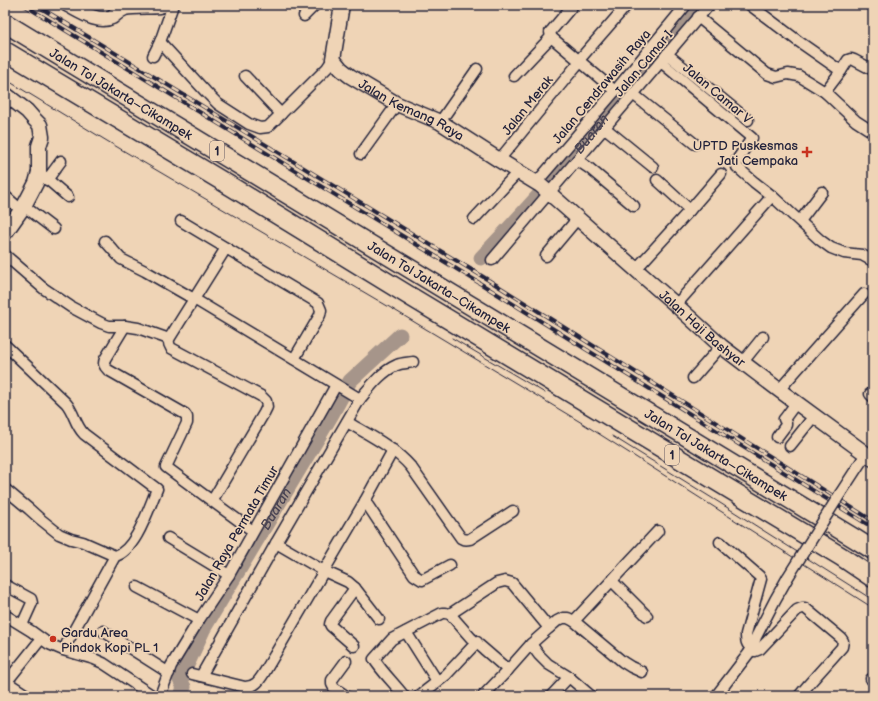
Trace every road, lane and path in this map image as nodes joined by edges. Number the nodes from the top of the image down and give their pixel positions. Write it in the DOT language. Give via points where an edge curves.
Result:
graph roads {
  1 [pos="68,5"];
  2 [pos="163,5"];
  3 [pos="173,5"];
  4 [pos="315,5"];
  5 [pos="342,5"];
  6 [pos="573,5"];
  7 [pos="627,5"];
  8 [pos="686,5"];
  9 [pos="709,5"];
  10 [pos="750,5"];
  11 [pos="304,16"];
  12 [pos="698,17"];
  13 [pos="5,23"];
  14 [pos="551,37"];
  15 [pos="160,42"];
  16 [pos="5,51"];
  17 [pos="667,54"];
  18 [pos="153,56"];
  19 [pos="333,59"];
  20 [pos="661,62"];
  21 [pos="578,63"];
  22 [pos="477,69"];
  23 [pos="642,70"];
  24 [pos="841,70"];
  25 [pos="873,70"];
  26 [pos="245,76"];
  27 [pos="514,76"];
  28 [pos="615,91"];
  29 [pos="825,92"];
  30 [pos="5,94"];
  31 [pos="633,94"];
  32 [pos="397,104"];
  33 [pos="281,114"];
  34 [pos="748,120"];
  35 [pos="440,122"];
  36 [pos="605,128"];
  37 [pos="873,132"];
  38 [pos="695,144"];
  39 [pos="361,154"];
  40 [pos="499,160"];
  41 [pos="577,160"];
  42 [pos="61,161"];
  43 [pos="653,167"];
  44 [pos="518,172"];
  45 [pos="721,174"];
  46 [pos="43,176"];
  47 [pos="656,180"];
  48 [pos="543,188"];
  49 [pos="822,192"];
  50 [pos="5,196"];
  51 [pos="772,196"];
  52 [pos="68,197"];
  53 [pos="634,206"];
  54 [pos="22,208"];
  55 [pos="690,210"];
  56 [pos="578,218"];
  57 [pos="474,219"];
  58 [pos="181,221"];
  59 [pos="800,221"];
  60 [pos="54,229"];
  61 [pos="5,233"];
  62 [pos="105,241"];
  63 [pos="226,248"];
  64 [pos="5,254"];
  65 [pos="546,256"];
  66 [pos="492,260"];
  67 [pos="873,261"];
  68 [pos="636,269"];
  69 [pos="864,294"];
  70 [pos="194,299"];
  71 [pos="676,305"];
  72 [pos="125,326"];
  73 [pos="763,337"];
  74 [pos="169,339"];
  75 [pos="5,346"];
  76 [pos="721,346"];
  77 [pos="294,359"];
  78 [pos="413,362"];
  79 [pos="742,363"];
  80 [pos="693,378"];
  81 [pos="338,386"];
  82 [pos="779,390"];
  83 [pos="358,398"];
  84 [pos="796,403"];
  85 [pos="814,416"];
  86 [pos="347,422"];
  87 [pos="777,437"];
  88 [pos="790,446"];
  89 [pos="394,450"];
  90 [pos="870,457"];
  91 [pos="6,493"];
  92 [pos="212,501"];
  93 [pos="365,501"];
  94 [pos="514,511"];
  95 [pos="253,531"];
  96 [pos="658,531"];
  97 [pos="168,538"];
  98 [pos="276,542"];
  99 [pos="720,542"];
  100 [pos="873,550"];
  101 [pos="115,556"];
  102 [pos="450,565"];
  103 [pos="324,571"];
  104 [pos="229,575"];
  105 [pos="873,578"];
  106 [pos="612,581"];
  107 [pos="5,585"];
  108 [pos="137,587"];
  109 [pos="355,588"];
  110 [pos="450,614"];
  111 [pos="5,615"];
  112 [pos="647,616"];
  113 [pos="379,619"];
  114 [pos="199,620"];
  115 [pos="574,621"];
  116 [pos="22,625"];
  117 [pos="549,628"];
  118 [pos="103,631"];
  119 [pos="406,632"];
  120 [pos="42,639"];
  121 [pos="477,642"];
  122 [pos="66,643"];
  123 [pos="531,644"];
  124 [pos="354,646"];
  125 [pos="752,649"];
  126 [pos="346,661"];
  127 [pos="172,669"];
  128 [pos="508,670"];
  129 [pos="642,672"];
  130 [pos="569,677"];
  131 [pos="437,681"];
  132 [pos="5,682"];
  133 [pos="28,696"];
  134 [pos="152,696"];
  135 [pos="160,696"];
  136 [pos="346,696"];
  137 [pos="404,696"];
  138 [pos="419,696"];
  139 [pos="483,696"];
  140 [pos="551,696"];
  141 [pos="591,696"];
  142 [pos="716,696"];
  143 [pos="799,696"];
  1 -- 2 [label="street" via="90,17 103,19 112,17 124,8"];
  3 -- 15 [label="street"];
  4 -- 11 [label="street"];
  5 -- 19 [label="street"];
  6 -- 14 [label="street" via="550,32"];
  7 -- 21 [label="street, Jalan Merak"];
  8 -- 23 [label="street, Jalan Cendrawasih Raya"];
  9 -- 12 [label="street, Jalan Camar I"];
  10 -- 24 [label="street"];
  12 -- 17 [label="street, Jalan Camar I"];
  12 -- 29 [label="street" via="767,74 776,77 788,74 799,76"];
  13 -- 100 [label="highway, Jalan Tol Jakarta–Cikampek / 1"];
  14 -- 21 [label="street"];
  14 -- 27 [label="street"];
  15 -- 18 [label="street"];
  15 -- 33 [label="street" via="218,104 249,124 260,128 268,127"];
  16 -- 105 [label="highway, Jalan Tol Jakarta–Cikampek / 1"];
  17 -- 20 [label="street, Jalan Camar I"];
  17 -- 34 [label="street"];
  19 -- 32 [label="street, Jalan Kemang Raya" via="341,70"];
  19 -- 33 [label="street"];
  20 -- 23 [label="street, Jalan Camar I"];
  20 -- 51 [label="street, Jalan Camar V" via="752,138 737,160 737,166"];
  21 -- 28 [label="street"];
  21 -- 40 [label="street, Jalan Merak"];
  22 -- 35 [label="street"];
  23 -- 28 [label="street, Jalan Cendrawasih Raya"];
  23 -- 31 [label="street, Jalan Camar I"];
  24 -- 25 [label="street" via="851,59"];
  24 -- 29 [label="street"];
  26 -- 33 [label="street"];
  28 -- 48 [label="street, Jalan Cendrawasih Raya"];
  29 -- 37 [label="street" via="856,121"];
  30 -- 46 [label="street" via="40,125 42,137 39,146"];
  31 -- 36 [label="street, Jalan Camar I"];
  31 -- 38 [label="street"];
  32 -- 35 [label="street, Jalan Kemang Raya"];
  32 -- 39 [label="street"];
  35 -- 40 [label="street, Jalan Kemang Raya"];
  36 -- 41 [label="street, Jalan Camar I"];
  36 -- 43 [label="street"];
  40 -- 44 [label="street, Jalan Kemang Raya"];
  41 -- 48 [label="street, Jalan Camar I"];
  41 -- 53 [label="street"];
  42 -- 46 [label="street"];
  44 -- 48 [label="street, Jalan Kemang Raya"];
  44 -- 57 [label="street"];
  45 -- 55 [label="street"];
  46 -- 52 [label="street"];
  46 -- 54 [label="street"];
  47 -- 55 [label="street"];
  48 -- 56 [label="street, Jalan Haji Bashyar"];
  48 -- 66 [label="street" via="540,203"];
  49 -- 59 [label="street"];
  50 -- 54 [label="street"];
  51 -- 59 [label="street"];
  51 -- 71 [label="street"];
  54 -- 60 [label="street"];
  54 -- 61 [label="street"];
  55 -- 68 [label="street"];
  56 -- 65 [label="street"];
  56 -- 68 [label="street, Jalan Haji Bashyar"];
  58 -- 63 [label="street"];
  59 -- 67 [label="street" via="831,248 862,255"];
  62 -- 70 [label="street" via="121,259"];
  63 -- 70 [label="street"];
  63 -- 77 [label="street" via="318,303 322,310 320,315"];
  64 -- 72 [label="street" via="43,288 71,307 101,324"];
  68 -- 71 [label="street, Jalan Haji Bashyar"];
  69 -- 82 [label="street"];
  70 -- 74 [label="street"];
  70 -- 77 [label="street"];
  71 -- 76 [label="street, Jalan Haji Bashyar"];
  72 -- 74 [label="street"];
  72 -- 92 [label="street" via="105,359 105,367 188,417 166,467"];
  73 -- 79 [label="street"];
  74 -- 92 [label="street" via="171,348 266,401 264,413"];
  75 -- 101 [label="street" via="66,403 84,434 157,489 131,546"];
  76 -- 79 [label="street, Jalan Haji Bashyar"];
  76 -- 80 [label="street"];
  77 -- 81 [label="street"];
  78 -- 83 [label="street" via="398,364 391,368"];
  79 -- 82 [label="street, Jalan Haji Bashyar"];
  81 -- 83 [label="street"];
  81 -- 95 [label="street, Jalan Raya Permata Timur"];
  82 -- 84 [label="street, Jalan Haji Bashyar"];
  83 -- 86 [label="street"];
  84 -- 85 [label="street, Jalan Haji Bashyar"];
  84 -- 87 [label="street" via="785,418 786,425"];
  85 -- 88 [label="street"];
  85 -- 90 [label="street, Jalan Haji Bashyar"];
  86 -- 89 [label="street"];
  86 -- 98 [label="street"];
  89 -- 93 [label="street"];
  89 -- 94 [label="street" via="411,467 461,538 470,540"];
  90 -- 125 [label="street, bridge" via="840,494 788,577"];
  91 -- 101 [label="street" via="59,534"];
  92 -- 95 [label="street"];
  93 -- 102 [label="street" via="414,575 422,580"];
  93 -- 103 [label="street"];
  95 -- 104 [label="street, Jalan Raya Permata Timur"];
  96 -- 106 [label="street"];
  97 -- 104 [label="street"];
  98 -- 103 [label="street"];
  98 -- 103 [label="street" via="196,675 245,687 256,684"];
  99 -- 125 [label="street" via="760,578 746,634 746,641"];
  101 -- 122 [label="street"];
  103 -- 109 [label="street"];
  104 -- 114 [label="street, Jalan Raya Permata Timur"];
  106 -- 112 [label="street"];
  106 -- 115 [label="street"];
  107 -- 116 [label="street" via="31,599 32,603"];
  108 -- 114 [label="street"];
  109 -- 113 [label="street"];
  109 -- 124 [label="street" via="330,624"];
  110 -- 117 [label="street" via="497,582 506,580 512,583"];
  110 -- 119 [label="street" via="442,613"];
  110 -- 121 [label="street"];
  111 -- 116 [label="street"];
  114 -- 127 [label="street, Jalan Raya Permata Timur"];
  115 -- 117 [label="street" via="563,618"];
  115 -- 129 [label="street" via="623,662"];
  116 -- 120 [label="street"];
  117 -- 123 [label="street"];
  118 -- 127 [label="street"];
  119 -- 131 [label="street"];
  119 -- 137 [label="street" via="392,639 374,659"];
  120 -- 132 [label="street"];
  120 -- 134 [label="street" via="63,650 103,663"];
  121 -- 128 [label="street"];
  121 -- 131 [label="street"];
  123 -- 128 [label="street"];
  123 -- 130 [label="street" via="548,664"];
  125 -- 142 [label="street"];
  125 -- 143 [label="street" via="760,649 797,610 802,608 841,638 842,647"];
  126 -- 136 [label="street" via="332,680 332,684"];
  127 -- 135 [label="street, Jalan Raya Permata Timur"];
  128 -- 139 [label="street"];
  130 -- 140 [label="street"];
  130 -- 141 [label="street"];
  131 -- 138 [label="street"];
  132 -- 133 [label="street"];
}
